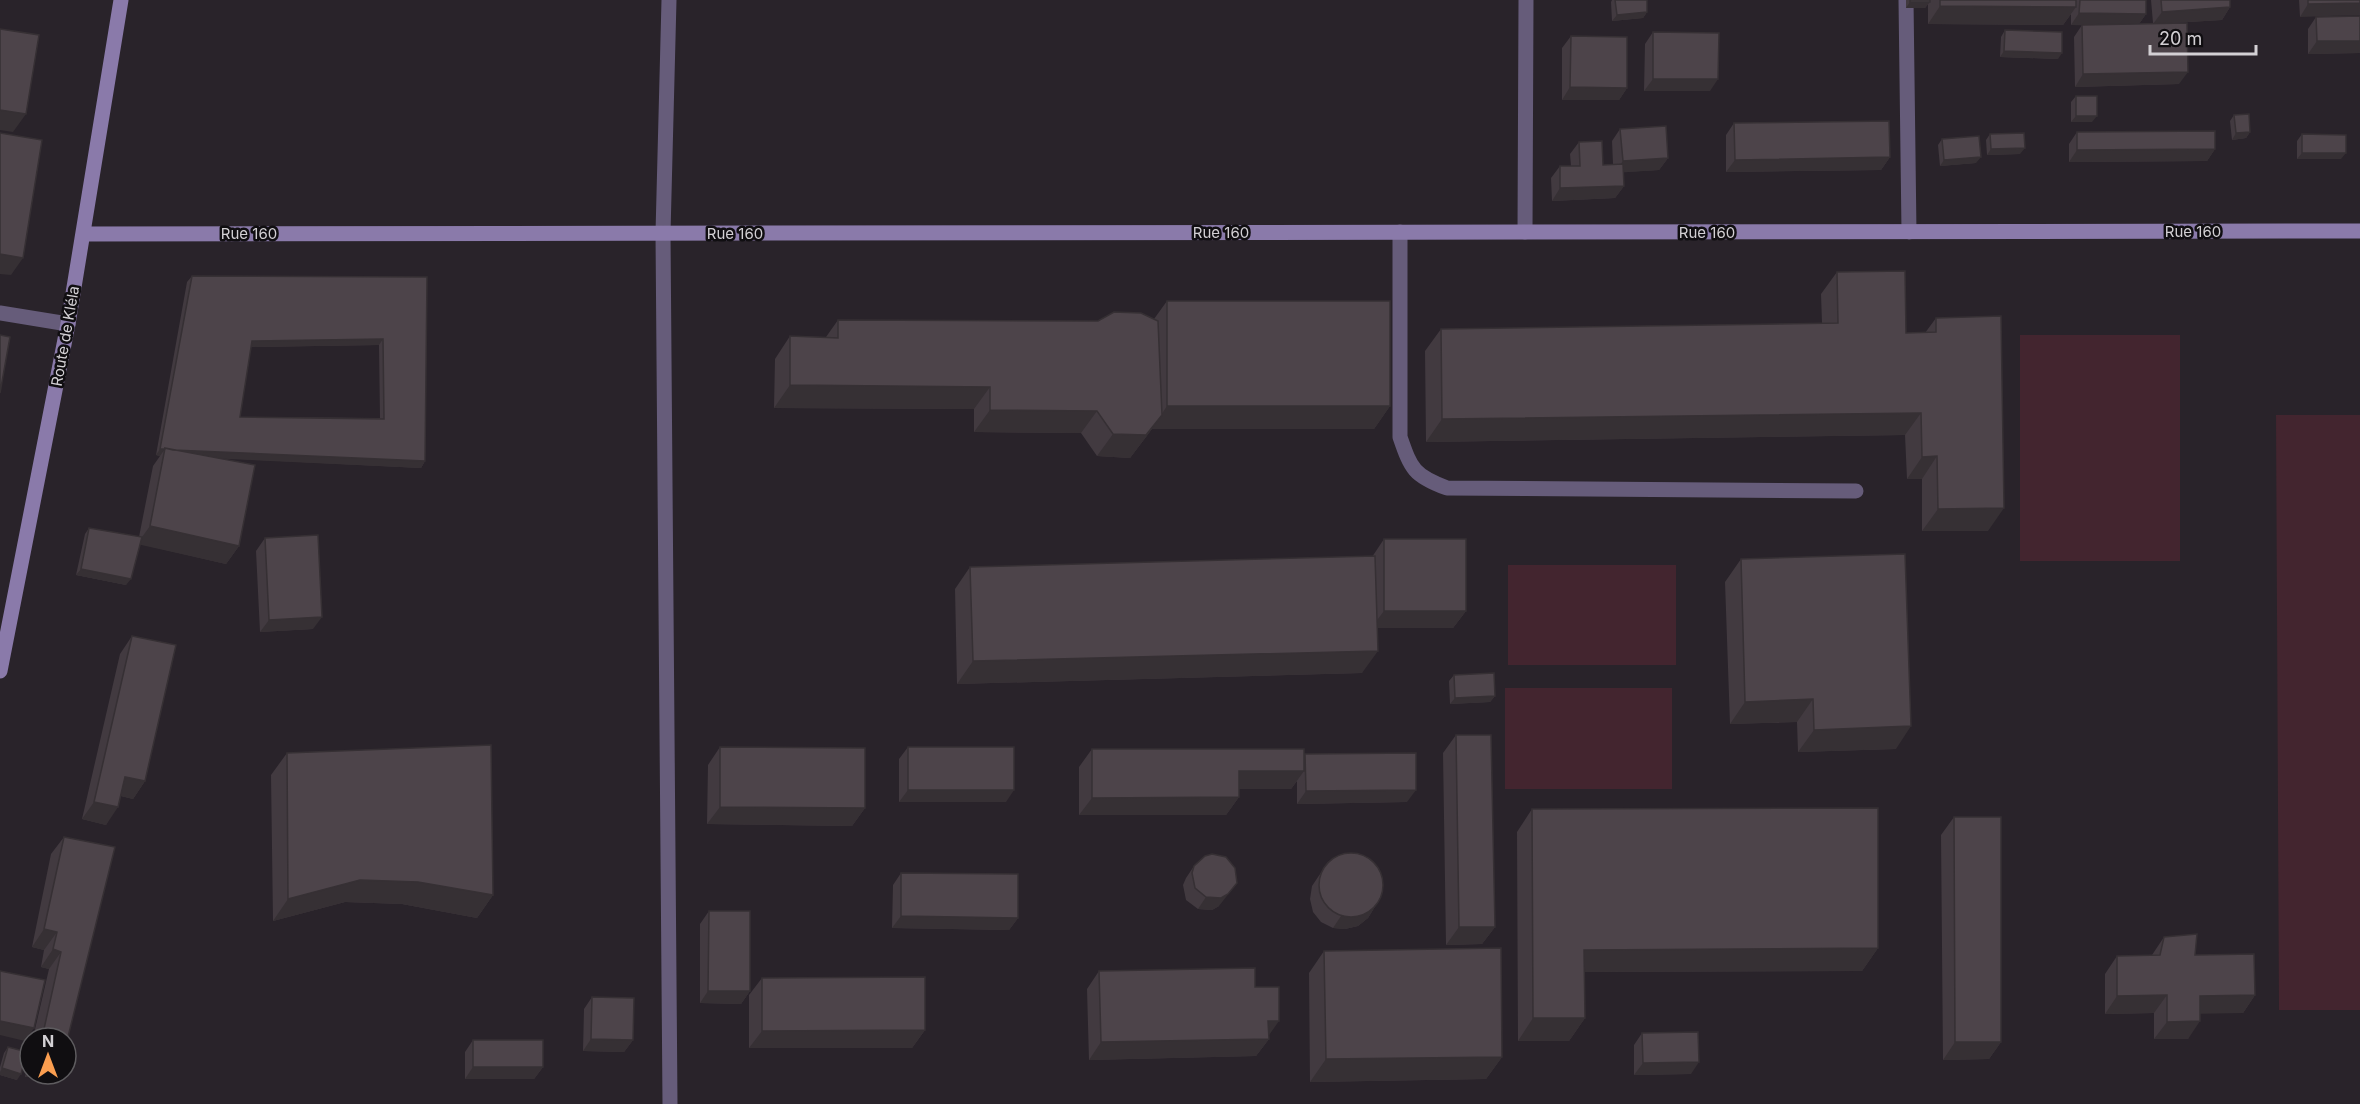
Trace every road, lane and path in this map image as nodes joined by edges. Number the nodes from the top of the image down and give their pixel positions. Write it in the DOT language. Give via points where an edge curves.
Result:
graph roads {
  1 [pos="116,0"];
  2 [pos="121,0"];
  3 [pos="669,0"];
  4 [pos="1526,0"];
  5 [pos="1906,0"];
  6 [pos="2360,231"];
  7 [pos="1400,232"];
  8 [pos="1525,232"];
  9 [pos="1909,232"];
  10 [pos="663,233"];
  11 [pos="83,234"];
  12 [pos="0,313"];
  13 [pos="68,324"];
  14 [pos="1856,491"];
  15 [pos="0,671"];
  16 [pos="670,1104"];
  1 -- 2 [label="street"];
  2 -- 11 [label="street, Route de Kléla"];
  3 -- 10 [label="street"];
  4 -- 8 [label="street"];
  5 -- 9 [label="street"];
  6 -- 9 [label="street, Rue 160"];
  7 -- 8 [label="street, Rue 160"];
  7 -- 10 [label="street, Rue 160"];
  7 -- 14 [label="street" via="1400,436 1408,460 1422,479 1447,488"];
  8 -- 9 [label="street, Rue 160"];
  10 -- 11 [label="street, Rue 160"];
  10 -- 16 [label="street"];
  11 -- 13 [label="street, Route de Kléla"];
  12 -- 13 [label="street"];
  13 -- 15 [label="street, Route de Kléla"];
}
